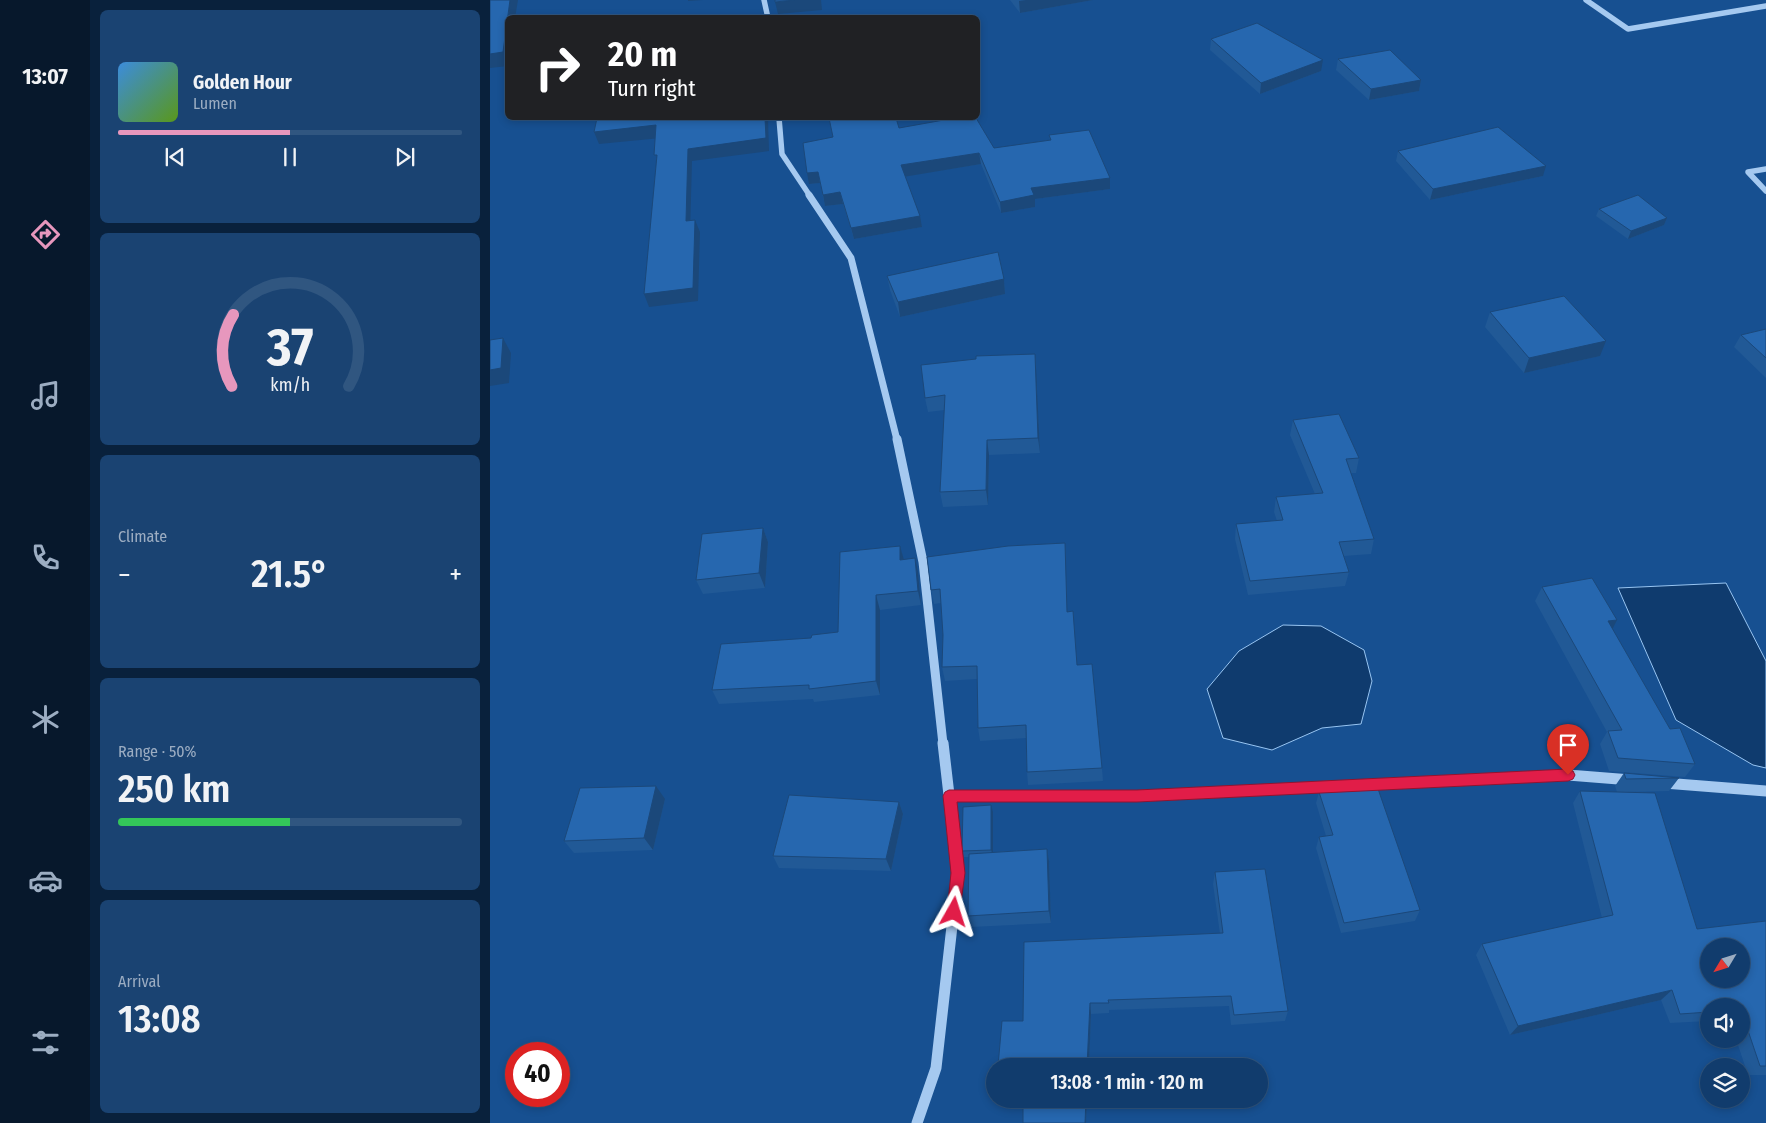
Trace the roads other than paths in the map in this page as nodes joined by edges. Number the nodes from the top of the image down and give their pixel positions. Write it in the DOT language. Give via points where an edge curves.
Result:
graph roads {
  1 [pos="764,0"];
  2 [pos="1586,0"];
  3 [pos="1752,0"];
  4 [pos="1765,6"];
  5 [pos="767,15"];
  6 [pos="779,120"];
  7 [pos="1766,169"];
  8 [pos="1766,191"];
  9 [pos="1766,791"];
  10 [pos="949,796"];
  11 [pos="917,1123"];
  1 -- 5 [label="street"];
  2 -- 4 [label="street" via="1628,30"];
  3 -- 4 [label="street"];
  6 -- 10 [label="street" via="782,154 851,258 889,400 923,562"];
  7 -- 8 [label="street" via="1748,172"];
  9 -- 10 [label="street" via="1568,775 1137,796"];
  10 -- 11 [label="street" via="958,873 936,1068"];
}
